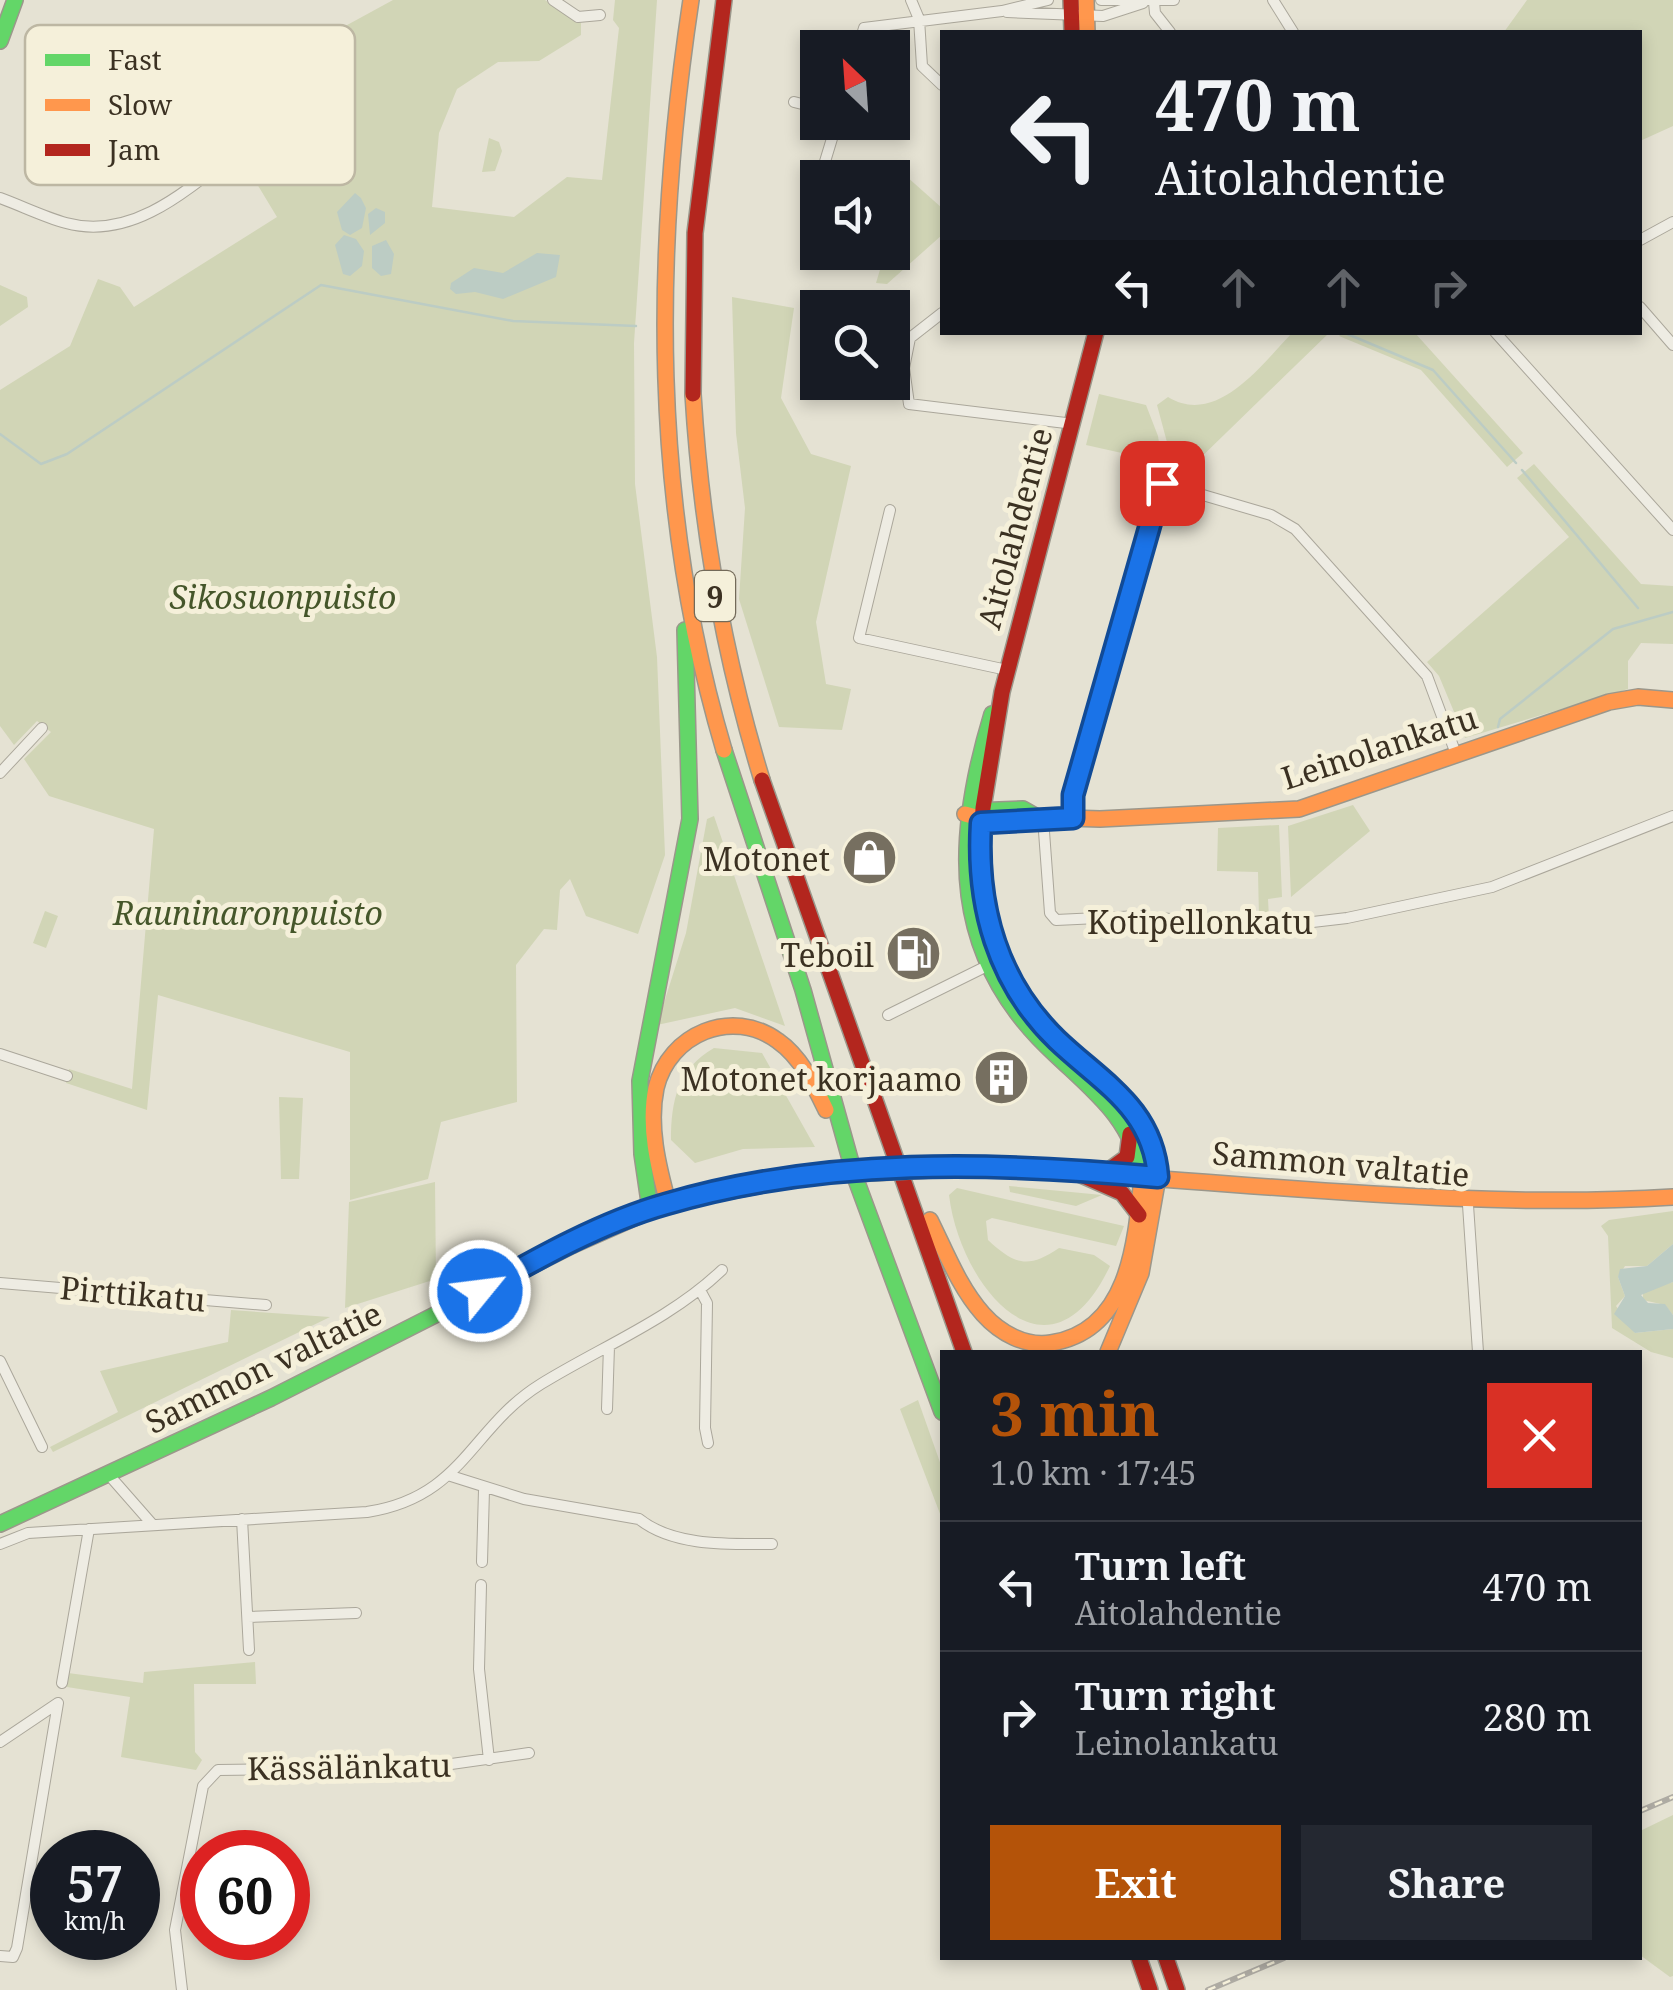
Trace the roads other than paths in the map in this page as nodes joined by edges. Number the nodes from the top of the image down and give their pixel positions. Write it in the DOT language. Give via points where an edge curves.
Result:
graph roads {
  1 [pos="15,0"];
  2 [pos="553,0"];
  3 [pos="691,0"];
  4 [pos="724,0"];
  5 [pos="911,0"];
  6 [pos="1048,0"];
  7 [pos="1102,0"];
  8 [pos="1174,0"];
  9 [pos="1273,0"];
  10 [pos="1148,2"];
  11 [pos="1002,12"];
  12 [pos="1080,12"];
  13 [pos="600,16"];
  14 [pos="919,19"];
  15 [pos="863,30"];
  16 [pos="1168,30"];
  17 [pos="1292,30"];
  18 [pos="0,41"];
  19 [pos="940,82"];
  20 [pos="794,102"];
  21 [pos="800,104"];
  22 [pos="188,185"];
  23 [pos="0,198"];
  24 [pos="1673,222"];
  25 [pos="1642,239"];
  26 [pos="1642,309"];
  27 [pos="940,315"];
  28 [pos="1086,335"];
  29 [pos="1095,335"];
  30 [pos="1498,335"];
  31 [pos="1673,345"];
  32 [pos="1084,379"];
  33 [pos="1074,424"];
  34 [pos="890,510"];
  35 [pos="1673,530"];
  36 [pos="682,563"];
  37 [pos="1007,670"];
  38 [pos="1673,700"];
  39 [pos="42,728"];
  40 [pos="1456,754"];
  41 [pos="0,772"];
  42 [pos="976,815"];
  43 [pos="1673,816"];
  44 [pos="1040,817"];
  45 [pos="1073,818"];
  46 [pos="994,963"];
  47 [pos="888,1015"];
  48 [pos="0,1054"];
  49 [pos="67,1076"];
  50 [pos="1130,1130"];
  51 [pos="844,1144"];
  52 [pos="901,1166"];
  53 [pos="1072,1171"];
  54 [pos="1105,1174"];
  55 [pos="1150,1176"];
  56 [pos="1673,1197"];
  57 [pos="1468,1205"];
  58 [pos="659,1206"];
  59 [pos="1139,1216"];
  60 [pos="722,1270"];
  61 [pos="0,1283"];
  62 [pos="700,1290"];
  63 [pos="266,1305"];
  64 [pos="609,1346"];
  65 [pos="963,1350"];
  66 [pos="1109,1350"];
  67 [pos="1478,1350"];
  68 [pos="0,1360"];
  69 [pos="940,1407"];
  70 [pos="607,1409"];
  71 [pos="708,1443"];
  72 [pos="42,1447"];
  73 [pos="109,1475"];
  74 [pos="452,1476"];
  75 [pos="484,1490"];
  76 [pos="242,1519"];
  77 [pos="0,1524"];
  78 [pos="152,1524"];
  79 [pos="90,1530"];
  80 [pos="0,1544"];
  81 [pos="772,1544"];
  82 [pos="482,1562"];
  83 [pos="481,1585"];
  84 [pos="356,1613"];
  85 [pos="248,1617"];
  86 [pos="248,1650"];
  87 [pos="62,1682"];
  88 [pos="0,1742"];
  89 [pos="529,1754"];
  90 [pos="489,1760"];
  91 [pos="0,1956"];
  92 [pos="1140,1960"];
  93 [pos="1167,1960"];
  94 [pos="182,1990"];
  95 [pos="1150,1990"];
  96 [pos="1177,1990"];
  1 -- 18 [label="main road"];
  2 -- 13 [label="street" via="578,17"];
  3 -- 36 [label="main road, 9" via="663,304 666,414"];
  4 -- 52 [label="main road, 9" via="701,138 691,338 710,572 769,806"];
  5 -- 14 [label="street"];
  6 -- 11 [label="street"];
  7 -- 10 [label="street"];
  8 -- 10 [label="street"];
  9 -- 17 [label="street"];
  10 -- 12 [label="street" via="1123,12"];
  10 -- 16 [label="street"];
  11 -- 12 [label="street"];
  11 -- 14 [label="street"];
  14 -- 15 [label="street"];
  14 -- 19 [label="street" via="922,66"];
  20 -- 21 [label="street"];
  22 -- 23 [label="street" via="141,219 111,227 70,224"];
  24 -- 25 [label="street"];
  26 -- 31 [label="street"];
  27 -- 33 [label="street" via="910,338 904,368 908,404"];
  28 -- 32 [label="main road, Aitolahdentie"];
  29 -- 32 [label="main road, Aitolahdentie"];
  30 -- 35 [label="street"];
  32 -- 33 [label="main road, Aitolahdentie"];
  33 -- 37 [label="main road, Aitolahdentie"];
  34 -- 37 [label="street" via="860,638"];
  36 -- 51 [label="main road, 9" via="706,686 804,992"];
  36 -- 58 [label="main road" via="692,784 686,852 658,966 640,1081 642,1154"];
  37 -- 42 [label="main road, Aitolahdentie" via="990,716"];
  38 -- 40 [label="main road, Leinolankatu" via="1609,702"];
  39 -- 41 [label="street"];
  40 -- 45 [label="main road, Leinolankatu" via="1283,812"];
  40 -- 45 [label="street" via="1427,676 1296,529 1260,511 1162,483 1073,795"];
  42 -- 44 [label="main road, Leinolankatu" via="1024,823"];
  42 -- 46 [label="main road, Aitolahdentie" via="963,871 971,918"];
  43 -- 44 [label="street, Kotipellonkatu" via="1480,890 1261,928 1140,916 1056,920"];
  44 -- 45 [label="main road, Leinolankatu"];
  46 -- 47 [label="street"];
  46 -- 50 [label="main road, Aitolahdentie" via="1026,1026 1100,1092"];
  46 -- 55 [label="main road, Aitolahdentie" via="1037,1018 1130,1102 1146,1130"];
  48 -- 49 [label="street"];
  50 -- 54 [label="main road" via="1126,1157"];
  50 -- 55 [label="main road, Aitolahdentie"];
  51 -- 58 [label="main road" via="814,1083 776,1039 748,1027 704,1030 669,1058 655,1092"];
  51 -- 69 [label="main road, 9"];
  52 -- 59 [label="main road" via="974,1303 1022,1342 1065,1342 1098,1324 1117,1297"];
  52 -- 65 [label="main road, 9"];
  53 -- 54 [label="main road, Sammon valtatie"];
  53 -- 58 [label="main road, Sammon valtatie, bridge" via="813,1174"];
  53 -- 59 [label="main road" via="1122,1194"];
  54 -- 55 [label="main road, Sammon valtatie"];
  55 -- 57 [label="main road, Sammon valtatie"];
  55 -- 59 [label="main road"];
  55 -- 66 [label="main road" via="1141,1273"];
  56 -- 57 [label="main road, Sammon valtatie"];
  57 -- 67 [label="street"];
  58 -- 73 [label="main road, Sammon valtatie" via="526,1265"];
  60 -- 62 [label="street"];
  61 -- 63 [label="street, Pirttikatu"];
  62 -- 64 [label="street"];
  62 -- 71 [label="street" via="707,1302"];
  64 -- 70 [label="street"];
  64 -- 74 [label="street" via="520,1400"];
  68 -- 72 [label="street"];
  73 -- 77 [label="main road, Sammon valtatie"];
  73 -- 78 [label="street"];
  74 -- 75 [label="street"];
  74 -- 76 [label="street" via="380,1510"];
  75 -- 81 [label="street" via="640,1519 711,1543"];
  75 -- 82 [label="street"];
  76 -- 78 [label="street"];
  76 -- 85 [label="street"];
  78 -- 79 [label="street"];
  79 -- 80 [label="street" via="28,1534"];
  79 -- 87 [label="street"];
  83 -- 90 [label="street" via="478,1669"];
  84 -- 85 [label="street"];
  85 -- 86 [label="street"];
  88 -- 91 [label="street" via="58,1703 13,1957"];
  89 -- 90 [label="street, Kässälänkatu"];
  90 -- 94 [label="street, Kässälänkatu" via="402,1768 230,1768 210,1776 175,1930"];
  92 -- 95 [label="main road"];
  93 -- 96 [label="main road"];
}
